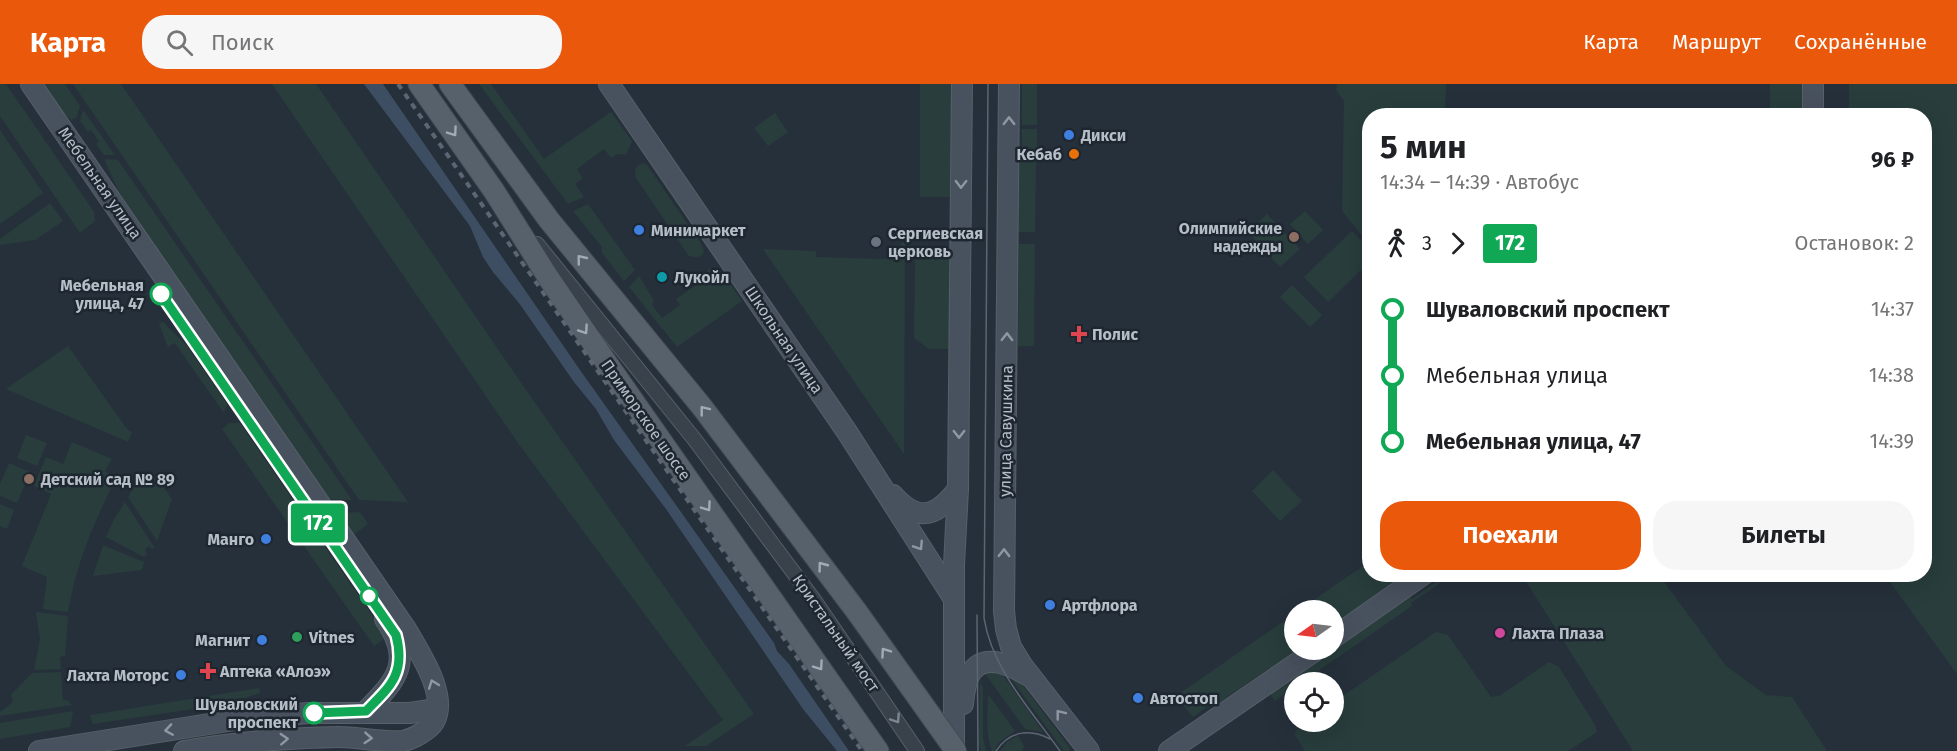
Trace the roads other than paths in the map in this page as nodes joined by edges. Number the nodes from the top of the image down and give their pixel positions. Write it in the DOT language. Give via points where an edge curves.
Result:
graph roads {
  1 [pos="16,84"];
  2 [pos="31,84"];
  3 [pos="419,84"];
  4 [pos="450,84"];
  5 [pos="609,84"];
  6 [pos="962,84"];
  7 [pos="1009,84"];
  8 [pos="1813,84"];
  9 [pos="1813,108"];
  10 [pos="494,191"];
  11 [pos="878,478"];
  12 [pos="958,489"];
  13 [pos="1413,582"];
  14 [pos="954,599"];
  15 [pos="1344,631"];
  16 [pos="1301,660"];
  17 [pos="1031,678"];
  18 [pos="437,708"];
  19 [pos="366,711"];
  20 [pos="39,751"];
  21 [pos="184,751"];
  22 [pos="878,751"];
  23 [pos="917,751"];
  24 [pos="955,751"];
  25 [pos="1089,751"];
  26 [pos="1169,751"];
  1 -- 19 [label="street, Мебельная улица" via="396,635 400,664 393,683"];
  18 -- 2 [label="street, Мебельная улица, one-way" via="432,679 406,628"];
  3 -- 10 [label="main road, Приморское шоссе, one-way"];
  24 -- 4 [label="main road, one-way, bridge" via="857,612 702,407 549,219"];
  5 -- 11 [label="street, Школьная улица"];
  6 -- 12 [label="street, one-way"];
  17 -- 7 [label="street, улица Савушкина, one-way" via="1011,647 1004,611"];
  8 -- 9 [label="street"];
  10 -- 22 [label="main road, Приморское шоссе, one-way" via="606,362"];
  10 -- 23 [label="street, Кристальный мост, one-way" via="695,440 814,600"];
  11 -- 12 [label="street" via="903,507 925,514 945,505"];
  11 -- 14 [label="street, Школьная улица, one-way"];
  12 -- 14 [label="street"];
  13 -- 15 [label="street"];
  14 -- 24 [label="street"];
  16 -- 26 [label="street"];
  17 -- 24 [label="street" via="998,662 971,672"];
  25 -- 17 [label="street, улица Савушкина, one-way"];
  18 -- 19 [label="street" via="410,713"];
  21 -- 18 [label="street, one-way" via="263,740 349,737 404,741 433,722"];
  19 -- 20 [label="street, one-way" via="247,718"];
}
